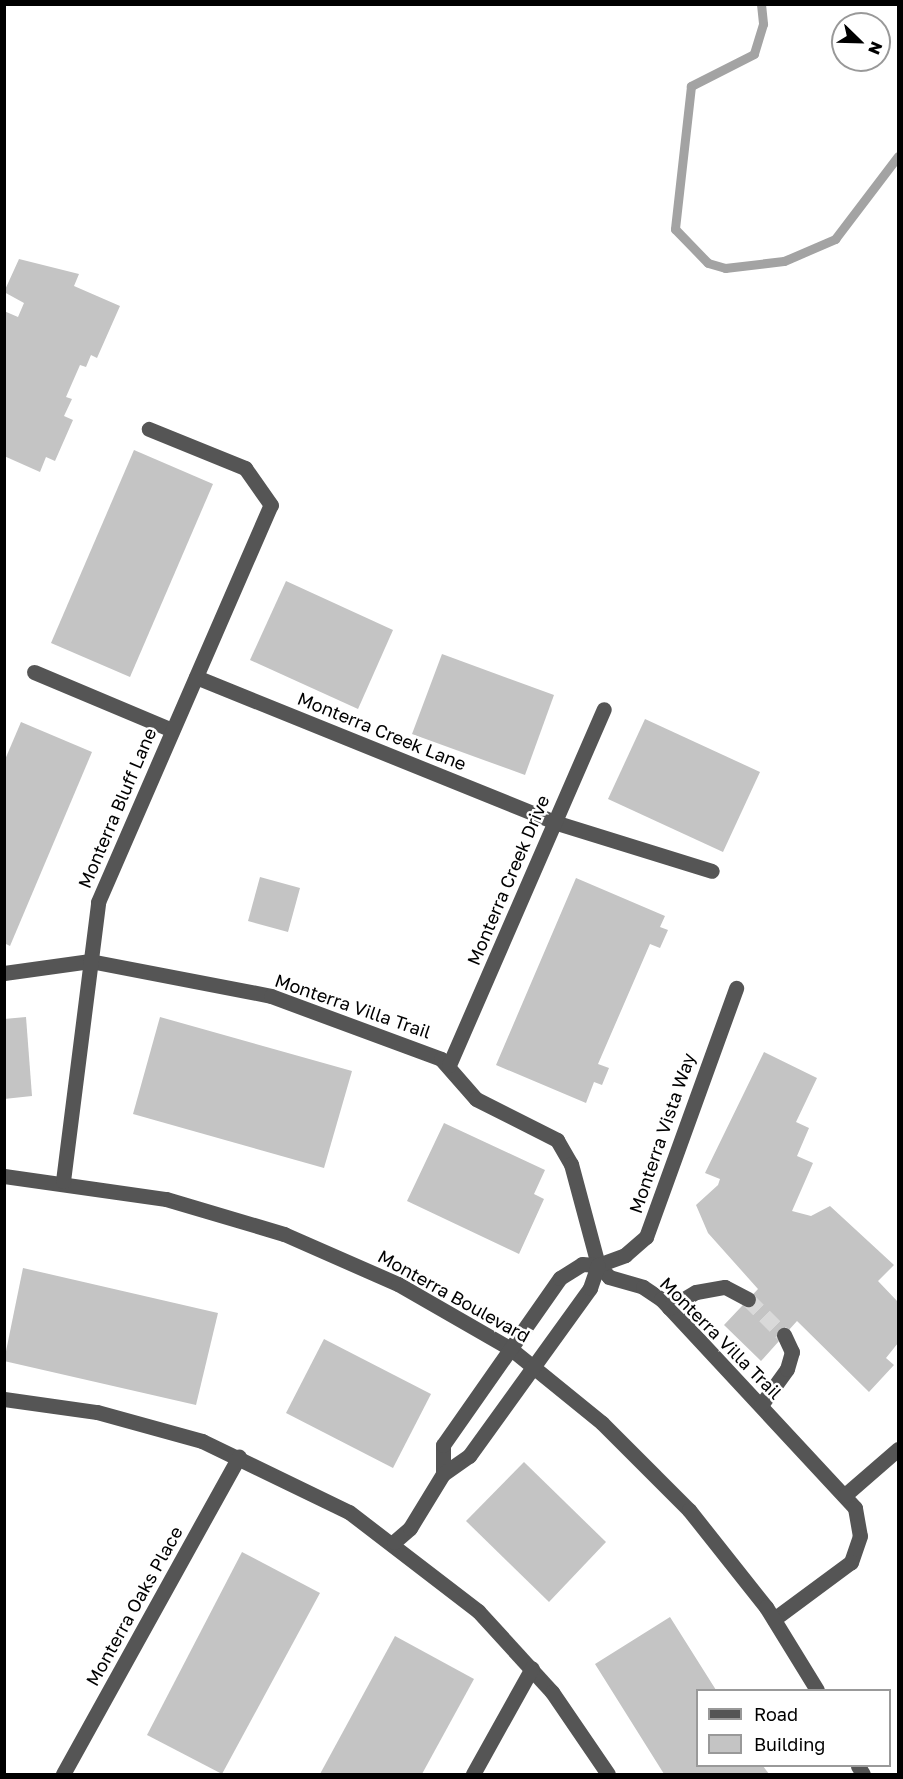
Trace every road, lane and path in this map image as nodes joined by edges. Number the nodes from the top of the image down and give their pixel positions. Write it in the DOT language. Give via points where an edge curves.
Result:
graph roads {
  1 [pos="149,429"];
  2 [pos="34,672"];
  3 [pos="196,677"];
  4 [pos="604,709"];
  5 [pos="172,730"];
  6 [pos="554,822"];
  7 [pos="712,871"];
  8 [pos="90,961"];
  9 [pos="4,973"];
  10 [pos="736,988"];
  11 [pos="449,1065"];
  12 [pos="4,1176"];
  13 [pos="63,1181"];
  14 [pos="598,1265"];
  15 [pos="748,1299"];
  16 [pos="669,1308"];
  17 [pos="784,1335"];
  18 [pos="511,1349"];
  19 [pos="535,1365"];
  20 [pos="4,1399"];
  21 [pos="761,1405"];
  22 [pos="898,1449"];
  23 [pos="239,1456"];
  24 [pos="443,1474"];
  25 [pos="845,1495"];
  26 [pos="394,1542"];
  27 [pos="774,1619"];
  28 [pos="532,1668"];
  29 [pos="816,1689"];
  30 [pos="63,1774"];
  31 [pos="473,1774"];
  32 [pos="608,1774"];
  1 -- 3 [label="street, Monterra Bluff Lane" via="244,468 271,505"];
  2 -- 5 [label="street"];
  3 -- 5 [label="street, Monterra Bluff Lane"];
  3 -- 6 [label="street, Monterra Creek Lane"];
  4 -- 6 [label="street, Monterra Creek Drive"];
  5 -- 8 [label="street, Monterra Bluff Lane" via="98,902"];
  6 -- 7 [label="street, Monterra Creek Lane"];
  6 -- 11 [label="street, Monterra Creek Drive"];
  8 -- 9 [label="street, Monterra Villa Trail"];
  8 -- 11 [label="street, Monterra Villa Trail" via="271,996 399,1041"];
  8 -- 13 [label="street, Monterra Bluff Lane"];
  10 -- 14 [label="street, Monterra Vista Way" via="682,1126 651,1228 625,1255"];
  11 -- 14 [label="street, Monterra Villa Trail" via="476,1099 549,1134 563,1147"];
  12 -- 13 [label="street, Monterra Boulevard"];
  13 -- 18 [label="street, Monterra Boulevard" via="166,1199 284,1234 398,1284"];
  14 -- 16 [label="street, Monterra Villa Trail" via="614,1279 650,1290"];
  14 -- 18 [label="street, Monterra Vista Way" via="582,1264 560,1278"];
  14 -- 19 [label="street" via="590,1288"];
  15 -- 16 [label="street" via="725,1287 696,1292"];
  16 -- 21 [label="street, Monterra Villa Trail"];
  17 -- 21 [label="street" via="792,1352 787,1369"];
  18 -- 19 [label="street, Monterra Boulevard"];
  18 -- 24 [label="street, Monterra Vista Way" via="443,1444"];
  19 -- 24 [label="street" via="469,1456"];
  19 -- 27 [label="street, Monterra Boulevard" via="661,1480"];
  20 -- 23 [label="street" via="150,1425"];
  21 -- 25 [label="street, Monterra Villa Trail"];
  22 -- 25 [label="street"];
  23 -- 26 [label="street" via="302,1485"];
  23 -- 30 [label="street, Monterra Oaks Place"];
  24 -- 26 [label="street" via="410,1528"];
  25 -- 27 [label="street, Monterra Villa Trail" via="860,1526 851,1562"];
  26 -- 28 [label="street" via="478,1611"];
  27 -- 29 [label="street, Monterra Boulevard"];
  28 -- 31 [label="street"];
  28 -- 32 [label="street"];
}
